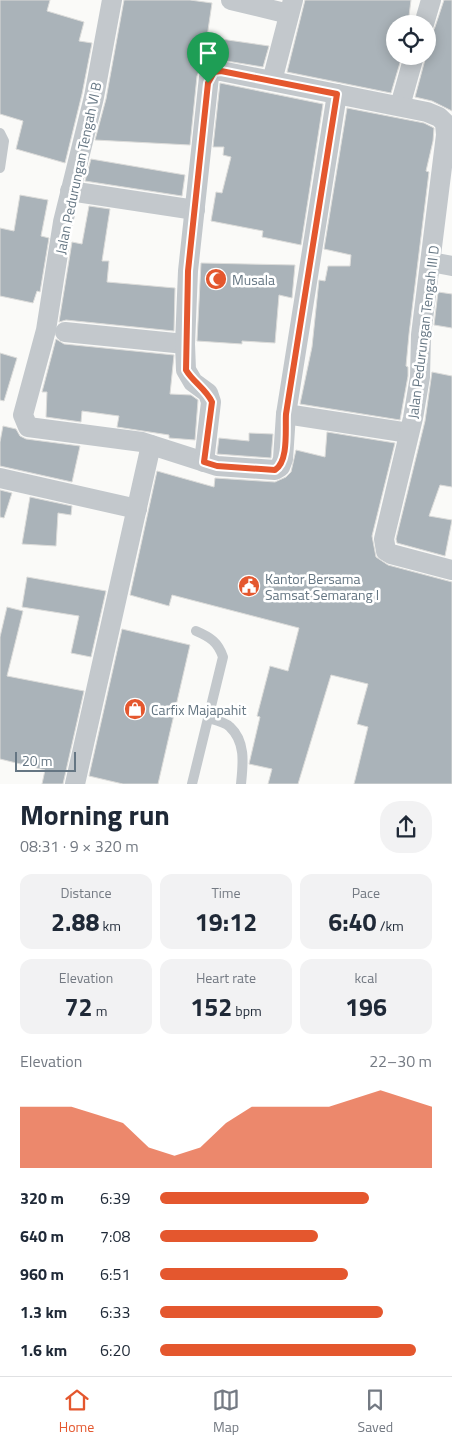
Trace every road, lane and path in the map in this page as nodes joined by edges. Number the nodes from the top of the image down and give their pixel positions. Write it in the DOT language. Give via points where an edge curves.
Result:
graph roads {
  1 [pos="112,0"];
  2 [pos="231,0"];
  3 [pos="431,0"];
  4 [pos="291,7"];
  5 [pos="427,15"];
  6 [pos="411,65"];
  7 [pos="272,81"];
  8 [pos="337,94"];
  9 [pos="400,106"];
  10 [pos="0,133"];
  11 [pos="0,168"];
  12 [pos="446,184"];
  13 [pos="70,192"];
  14 [pos="195,210"];
  15 [pos="431,262"];
  16 [pos="452,266"];
  17 [pos="65,332"];
  18 [pos="185,344"];
  19 [pos="286,414"];
  20 [pos="409,433"];
  21 [pos="152,445"];
  22 [pos="204,462"];
  23 [pos="0,478"];
  24 [pos="137,509"];
  25 [pos="452,570"];
  26 [pos="196,631"];
  27 [pos="208,718"];
  28 [pos="75,784"];
  29 [pos="192,784"];
  30 [pos="241,784"];
  1 -- 13 [label="street, Jalan Pedurungan Tengah VI B" via="94,97"];
  2 -- 4 [label="street"];
  3 -- 5 [label="street"];
  4 -- 7 [label="street"];
  6 -- 9 [label="street"];
  7 -- 8 [label="street"];
  7 -- 14 [label="street" via="214,72 208,83"];
  8 -- 9 [label="street"];
  8 -- 19 [label="street"];
  9 -- 12 [label="street, Jalan Pedurungan Tengah III D" via="440,117 445,123"];
  10 -- 11 [label="lane" via="4,150"];
  12 -- 15 [label="street, Jalan Pedurungan Tengah III D"];
  13 -- 14 [label="street"];
  13 -- 21 [label="street, Jalan Pedurungan Tengah VI B" via="46,330 23,415 25,424 33,428"];
  14 -- 18 [label="street"];
  15 -- 16 [label="street"];
  15 -- 20 [label="street, Jalan Pedurungan Tengah III D" via="421,335 420,377"];
  17 -- 18 [label="street"];
  18 -- 22 [label="street" via="186,370 212,402"];
  19 -- 20 [label="street"];
  19 -- 22 [label="street" via="280,467 275,470 217,466"];
  20 -- 25 [label="street, Jalan Pedurungan Tengah III D" via="384,546 391,554"];
  21 -- 22 [label="street"];
  21 -- 24 [label="street"];
  23 -- 24 [label="street"];
  24 -- 28 [label="street"];
  26 -- 27 [label="lane" via="211,638 220,648 222,657"];
  27 -- 29 [label="lane"];
  27 -- 30 [label="lane" via="229,725 238,737 243,751"];
}
